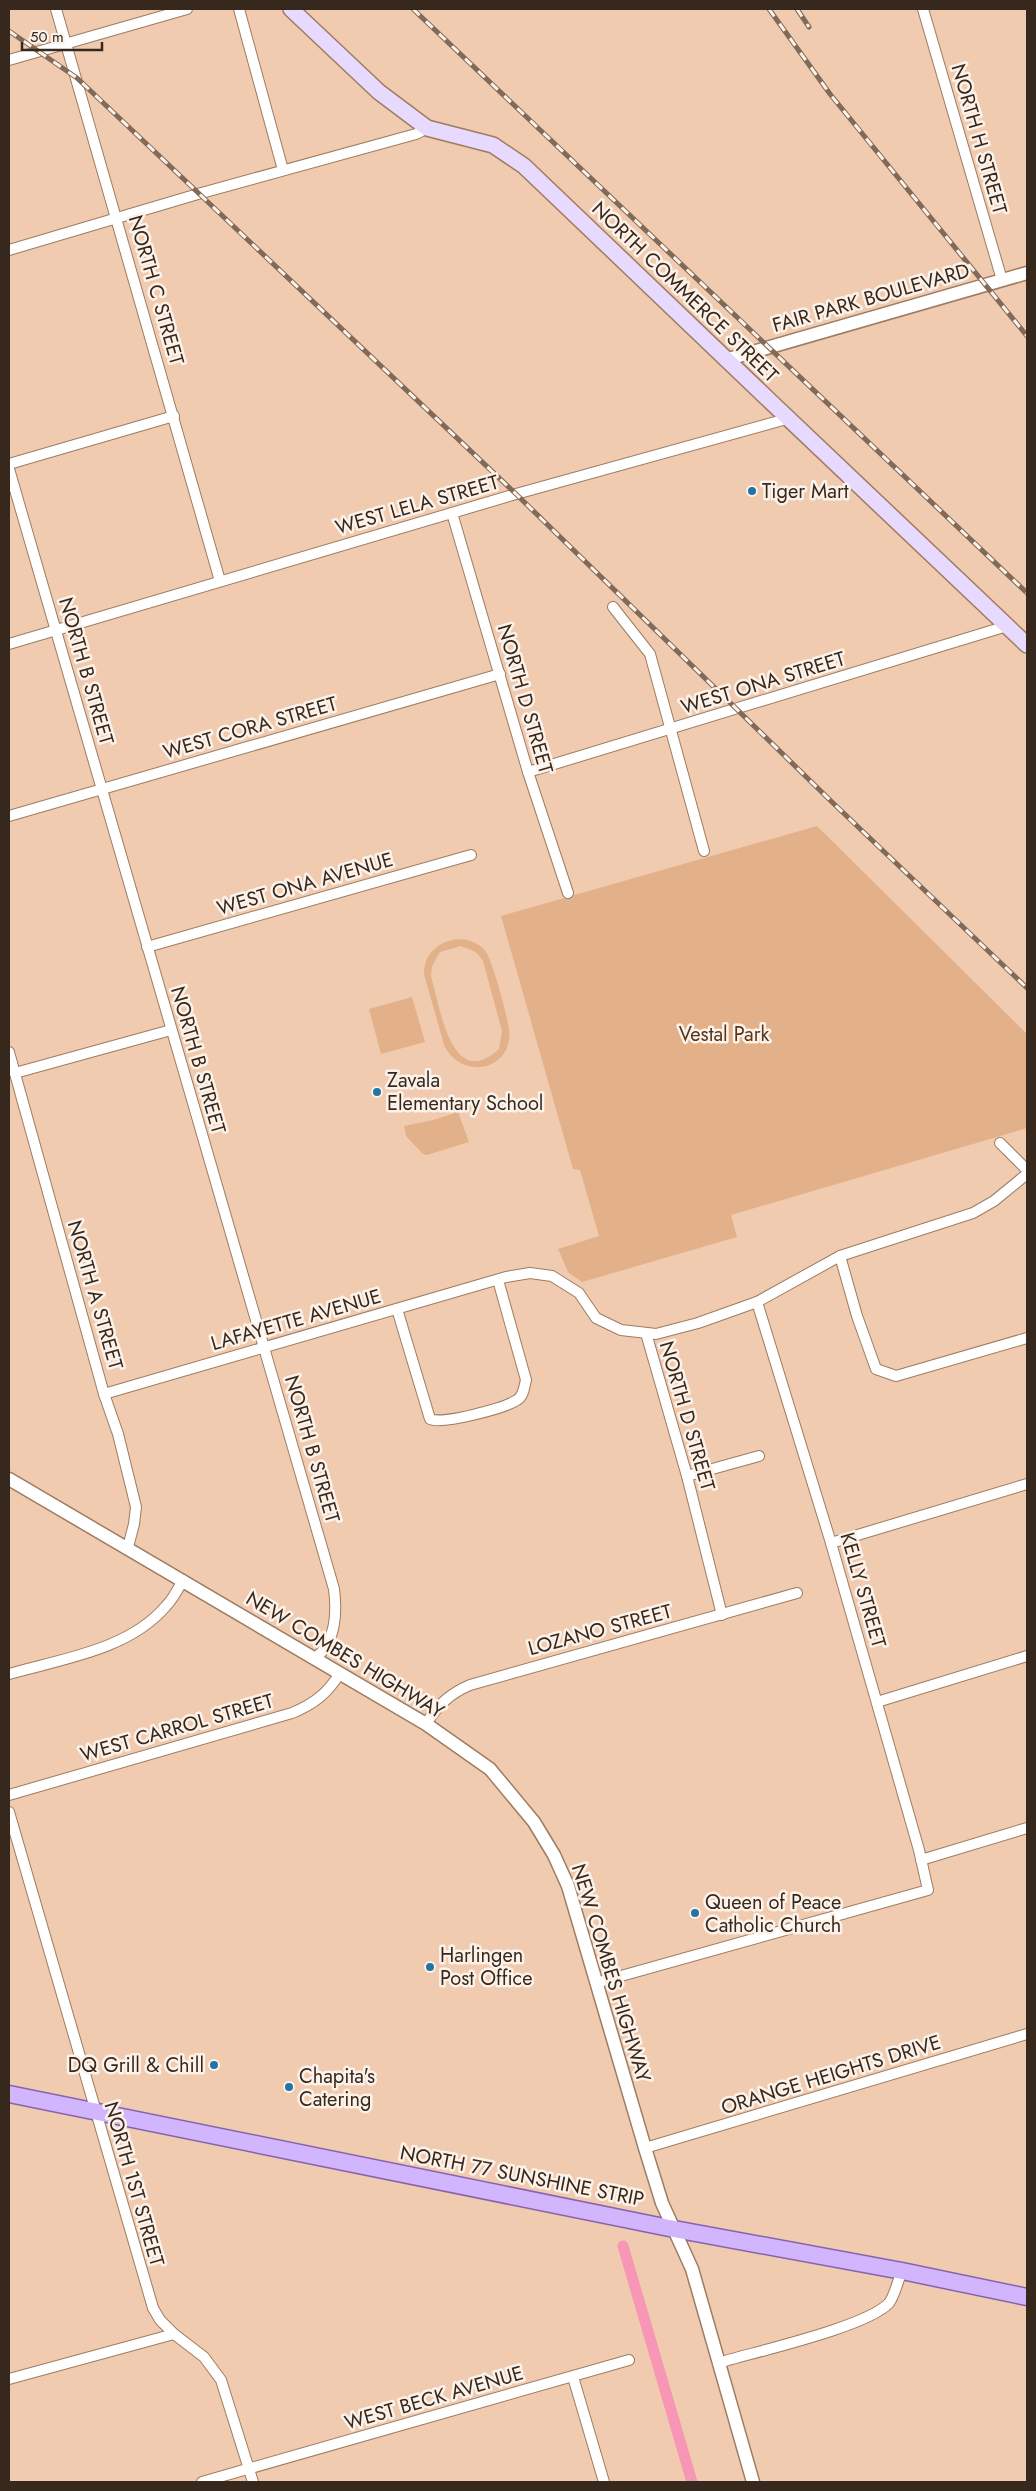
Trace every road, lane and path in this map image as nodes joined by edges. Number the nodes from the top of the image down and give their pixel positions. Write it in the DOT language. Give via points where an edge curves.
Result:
graph roads {
  1 [pos="56,9"];
  2 [pos="187,9"];
  3 [pos="239,9"];
  4 [pos="291,9"];
  5 [pos="923,9"];
  6 [pos="66,43"];
  7 [pos="9,60"];
  8 [pos="427,128"];
  9 [pos="283,170"];
  10 [pos="117,218"];
  11 [pos="9,250"];
  12 [pos="1027,273"];
  13 [pos="1002,280"];
  14 [pos="726,360"];
  15 [pos="174,416"];
  16 [pos="790,418"];
  17 [pos="9,464"];
  18 [pos="9,469"];
  19 [pos="452,513"];
  20 [pos="220,581"];
  21 [pos="612,607"];
  22 [pos="1007,626"];
  23 [pos="56,630"];
  24 [pos="9,644"];
  25 [pos="1027,644"];
  26 [pos="500,674"];
  27 [pos="669,730"];
  28 [pos="528,772"];
  29 [pos="102,790"];
  30 [pos="9,816"];
  31 [pos="704,851"];
  32 [pos="471,855"];
  33 [pos="568,893"];
  34 [pos="147,947"];
  35 [pos="172,1030"];
  36 [pos="9,1052"];
  37 [pos="15,1073"];
  38 [pos="1000,1143"];
  39 [pos="1027,1170"];
  40 [pos="1027,1174"];
  41 [pos="840,1256"];
  42 [pos="498,1280"];
  43 [pos="756,1302"];
  44 [pos="397,1309"];
  45 [pos="646,1334"];
  46 [pos="1027,1338"];
  47 [pos="263,1347"];
  48 [pos="104,1394"];
  49 [pos="759,1456"];
  50 [pos="687,1476"];
  51 [pos="9,1478"];
  52 [pos="1027,1484"];
  53 [pos="831,1543"];
  54 [pos="128,1547"];
  55 [pos="183,1580"];
  56 [pos="797,1593"];
  57 [pos="722,1615"];
  58 [pos="1027,1656"];
  59 [pos="315,1658"];
  60 [pos="340,1673"];
  61 [pos="9,1674"];
  62 [pos="876,1702"];
  63 [pos="426,1724"];
  64 [pos="9,1795"];
  65 [pos="9,1812"];
  66 [pos="1027,1828"];
  67 [pos="921,1860"];
  68 [pos="596,1983"];
  69 [pos="1027,2034"];
  70 [pos="9,2094"];
  71 [pos="95,2110"];
  72 [pos="645,2148"];
  73 [pos="674,2229"];
  74 [pos="902,2271"];
  75 [pos="1027,2297"];
  76 [pos="174,2334"];
  77 [pos="629,2360"];
  78 [pos="718,2363"];
  79 [pos="573,2377"];
  80 [pos="9,2379"];
  81 [pos="249,2469"];
  82 [pos="202,2482"];
  83 [pos="253,2482"];
  84 [pos="604,2482"];
  85 [pos="753,2482"];
  1 -- 6 [label="street, NORTH C STREET"];
  2 -- 6 [label="street"];
  3 -- 9 [label="street"];
  4 -- 8 [label="main road, NORTH COMMERCE STREET" via="379,92"];
  5 -- 13 [label="street, NORTH H STREET"];
  6 -- 7 [label="street"];
  6 -- 10 [label="street, NORTH C STREET"];
  8 -- 9 [label="street" via="416,134"];
  8 -- 14 [label="main road, NORTH COMMERCE STREET" via="494,145 524,166"];
  9 -- 10 [label="street"];
  10 -- 11 [label="street"];
  10 -- 15 [label="street, NORTH C STREET"];
  12 -- 13 [label="street, FAIR PARK BOULEVARD"];
  13 -- 14 [label="street, FAIR PARK BOULEVARD"];
  14 -- 16 [label="main road, NORTH COMMERCE STREET"];
  15 -- 17 [label="street"];
  15 -- 20 [label="street, NORTH C STREET"];
  16 -- 19 [label="street, WEST LELA STREET"];
  16 -- 22 [label="main road, NORTH COMMERCE STREET"];
  18 -- 23 [label="street, NORTH B STREET"];
  19 -- 20 [label="street, WEST LELA STREET"];
  19 -- 26 [label="street, NORTH D STREET"];
  20 -- 23 [label="street, WEST LELA STREET"];
  21 -- 27 [label="street" via="650,654"];
  22 -- 25 [label="main road, NORTH COMMERCE STREET"];
  22 -- 27 [label="street, WEST ONA STREET"];
  23 -- 24 [label="street, WEST LELA STREET"];
  23 -- 29 [label="street, NORTH B STREET"];
  26 -- 28 [label="street, NORTH D STREET"];
  26 -- 29 [label="street, WEST CORA STREET"];
  27 -- 28 [label="street, WEST ONA STREET"];
  27 -- 31 [label="street"];
  28 -- 33 [label="street, NORTH D STREET"];
  29 -- 30 [label="street, WEST CORA STREET"];
  29 -- 34 [label="street, NORTH B STREET"];
  32 -- 34 [label="street, WEST ONA AVENUE"];
  34 -- 35 [label="street, NORTH B STREET"];
  35 -- 37 [label="street"];
  35 -- 47 [label="street, NORTH B STREET"];
  36 -- 37 [label="street, NORTH A STREET"];
  37 -- 48 [label="street, NORTH A STREET"];
  38 -- 39 [label="street"];
  40 -- 41 [label="street" via="994,1201 973,1213"];
  41 -- 43 [label="street"];
  41 -- 46 [label="street" via="876,1370 896,1376"];
  42 -- 44 [label="street, LAFAYETTE AVENUE"];
  42 -- 44 [label="street" via="526,1380 523,1395 516,1401 470,1415 436,1422 430,1419"];
  42 -- 45 [label="street, NORTH D STREET" via="530,1273 552,1276 579,1293 596,1318 621,1330"];
  43 -- 45 [label="street" via="698,1323"];
  43 -- 53 [label="street, KELLY STREET"];
  44 -- 47 [label="street, LAFAYETTE AVENUE"];
  45 -- 50 [label="street, NORTH D STREET"];
  47 -- 48 [label="street, LAFAYETTE AVENUE"];
  47 -- 59 [label="street, NORTH B STREET" via="334,1589 334,1628 322,1653"];
  48 -- 54 [label="street, NORTH A STREET" via="118,1434 136,1507"];
  49 -- 50 [label="street"];
  50 -- 57 [label="street, NORTH D STREET"];
  51 -- 54 [label="street, NEW COMBES HIGHWAY"];
  52 -- 53 [label="street"];
  53 -- 62 [label="street, KELLY STREET"];
  54 -- 55 [label="street, NEW COMBES HIGHWAY"];
  55 -- 59 [label="street, NEW COMBES HIGHWAY"];
  55 -- 61 [label="street" via="167,1606 151,1620 110,1645"];
  56 -- 57 [label="street, LOZANO STREET"];
  57 -- 63 [label="street, LOZANO STREET" via="470,1685 448,1696"];
  58 -- 62 [label="street"];
  59 -- 60 [label="street, NEW COMBES HIGHWAY"];
  60 -- 63 [label="street, NEW COMBES HIGHWAY"];
  60 -- 64 [label="street, WEST CARROL STREET" via="317,1701 292,1713"];
  62 -- 67 [label="street, KELLY STREET"];
  63 -- 68 [label="street, NEW COMBES HIGHWAY" via="490,1769 534,1822 554,1854 568,1886"];
  65 -- 71 [label="street, NORTH 1ST STREET"];
  66 -- 67 [label="street"];
  67 -- 68 [label="street, KELLY STREET" via="928,1890"];
  68 -- 72 [label="street, NEW COMBES HIGHWAY"];
  69 -- 72 [label="street, ORANGE HEIGHTS DRIVE"];
  70 -- 71 [label="main road, NORTH 77 SUNSHINE STRIP"];
  71 -- 73 [label="main road, NORTH 77 SUNSHINE STRIP"];
  71 -- 76 [label="street, NORTH 1ST STREET" via="153,2308"];
  72 -- 73 [label="street, NEW COMBES HIGHWAY"];
  73 -- 74 [label="main road, NORTH 77 SUNSHINE STRIP"];
  73 -- 78 [label="street, NEW COMBES HIGHWAY" via="692,2269"];
  74 -- 75 [label="main road, NORTH 77 SUNSHINE STRIP"];
  74 -- 78 [label="street" via="890,2301 879,2312"];
  76 -- 80 [label="street"];
  76 -- 81 [label="street, NORTH 1ST STREET" via="204,2357 221,2380"];
  77 -- 79 [label="street, WEST BECK AVENUE"];
  78 -- 85 [label="street, NEW COMBES HIGHWAY"];
  79 -- 81 [label="street, WEST BECK AVENUE"];
  79 -- 84 [label="street"];
  81 -- 82 [label="street, WEST BECK AVENUE"];
  81 -- 83 [label="street, NORTH 1ST STREET"];
}
